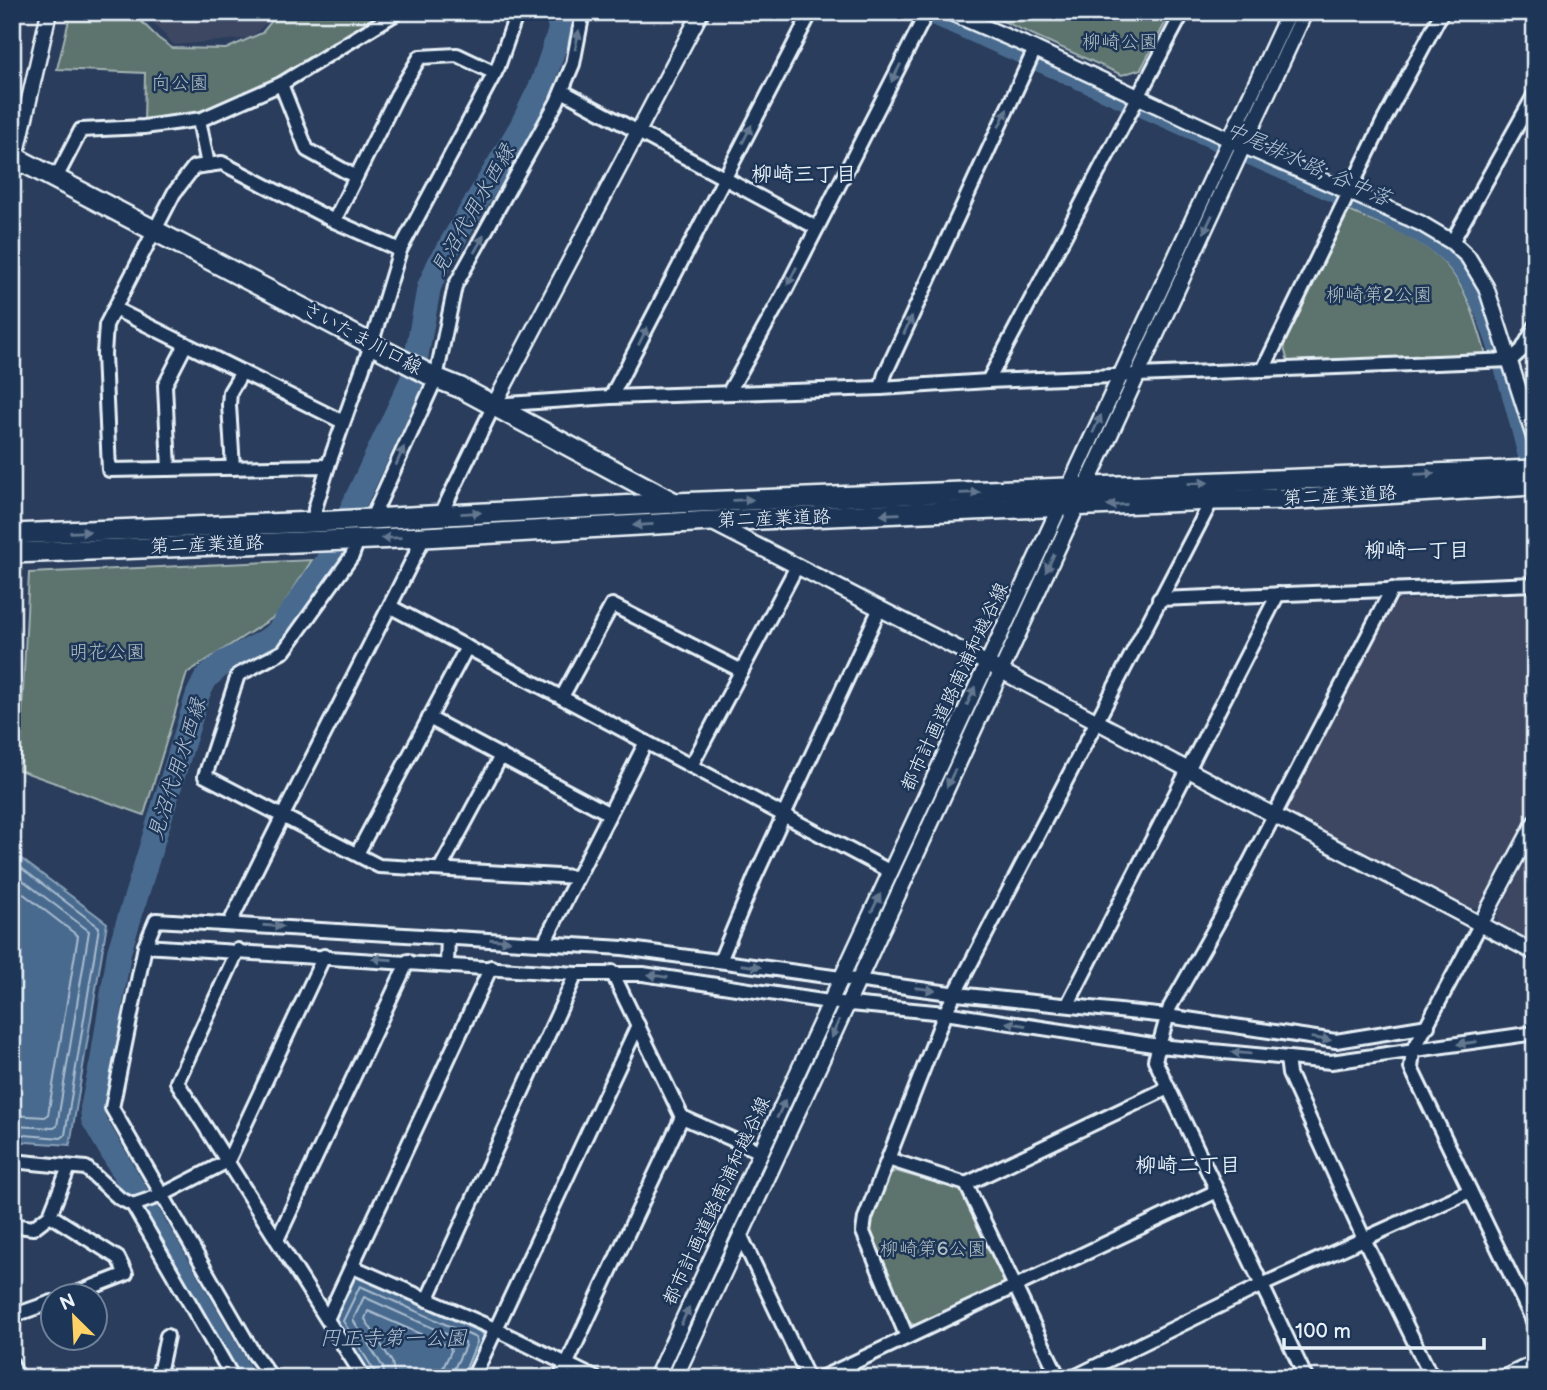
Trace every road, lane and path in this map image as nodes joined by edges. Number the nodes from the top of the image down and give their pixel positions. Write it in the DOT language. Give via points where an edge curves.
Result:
graph roads {
  1 [pos="49,12"];
  2 [pos="398,12"];
  3 [pos="513,12"];
  4 [pos="583,12"];
  5 [pos="701,12"];
  6 [pos="811,12"];
  7 [pos="927,12"];
  8 [pos="949,12"];
  9 [pos="1183,12"];
  10 [pos="1305,12"];
  11 [pos="1442,12"];
  12 [pos="1283,14"];
  13 [pos="1035,49"];
  14 [pos="495,73"];
  15 [pos="281,84"];
  16 [pos="562,92"];
  17 [pos="1535,93"];
  18 [pos="1135,104"];
  19 [pos="199,120"];
  20 [pos="638,133"];
  21 [pos="1227,146"];
  22 [pos="1241,153"];
  23 [pos="13,163"];
  24 [pos="208,165"];
  25 [pos="356,177"];
  26 [pos="56,178"];
  27 [pos="723,179"];
  28 [pos="1345,200"];
  29 [pos="334,221"];
  30 [pos="817,228"];
  31 [pos="156,232"];
  32 [pos="1452,242"];
  33 [pos="400,250"];
  34 [pos="115,309"];
  35 [pos="1535,327"];
  36 [pos="372,342"];
  37 [pos="186,344"];
  38 [pos="1511,360"];
  39 [pos="1264,370"];
  40 [pos="242,372"];
  41 [pos="1139,374"];
  42 [pos="1120,375"];
  43 [pos="433,376"];
  44 [pos="988,381"];
  45 [pos="881,388"];
  46 [pos="729,392"];
  47 [pos="611,397"];
  48 [pos="494,405"];
  49 [pos="343,422"];
  50 [pos="1535,440"];
  51 [pos="328,466"];
  52 [pos="233,468"];
  53 [pos="169,469"];
  54 [pos="1530,476"];
  55 [pos="1076,489"];
  56 [pos="1212,500"];
  57 [pos="675,503"];
  58 [pos="1067,507"];
  59 [pos="441,514"];
  60 [pos="344,520"];
  61 [pos="711,521"];
  62 [pos="12,534"];
  63 [pos="424,537"];
  64 [pos="344,540"];
  65 [pos="12,553"];
  66 [pos="797,566"];
  67 [pos="1535,584"];
  68 [pos="1392,590"];
  69 [pos="1278,594"];
  70 [pos="1159,599"];
  71 [pos="391,607"];
  72 [pos="880,608"];
  73 [pos="467,647"];
  74 [pos="986,663"];
  75 [pos="741,671"];
  76 [pos="1000,671"];
  77 [pos="562,697"];
  78 [pos="429,719"];
  79 [pos="1095,722"];
  80 [pos="646,742"];
  81 [pos="501,756"];
  82 [pos="691,766"];
  83 [pos="1189,772"];
  84 [pos="608,813"];
  85 [pos="282,814"];
  86 [pos="785,815"];
  87 [pos="1274,817"];
  88 [pos="1535,822"];
  89 [pos="357,854"];
  90 [pos="440,869"];
  91 [pos="891,872"];
  92 [pos="577,877"];
  93 [pos="230,923"];
  94 [pos="1480,925"];
  95 [pos="448,937"];
  96 [pos="544,943"];
  97 [pos="145,946"];
  98 [pos="238,950"];
  99 [pos="1535,953"];
  100 [pos="324,956"];
  101 [pos="408,961"];
  102 [pos="720,961"];
  103 [pos="447,964"];
  104 [pos="491,967"];
  105 [pos="612,972"];
  106 [pos="576,974"];
  107 [pos="840,979"];
  108 [pos="857,981"];
  109 [pos="957,993"];
  110 [pos="829,1002"];
  111 [pos="846,1004"];
  112 [pos="1068,1004"];
  113 [pos="945,1013"];
  114 [pos="1167,1016"];
  115 [pos="638,1025"];
  116 [pos="1428,1026"];
  117 [pos="1535,1033"];
  118 [pos="1159,1045"];
  119 [pos="1413,1051"];
  120 [pos="1287,1058"];
  121 [pos="1168,1088"];
  122 [pos="682,1117"];
  123 [pos="761,1152"];
  124 [pos="888,1159"];
  125 [pos="12,1161"];
  126 [pos="228,1161"];
  127 [pos="69,1167"];
  128 [pos="966,1184"];
  129 [pos="1217,1191"];
  130 [pos="1470,1191"];
  131 [pos="163,1195"];
  132 [pos="138,1204"];
  133 [pos="50,1215"];
  134 [pos="12,1225"];
  135 [pos="740,1234"];
  136 [pos="1364,1239"];
  137 [pos="277,1240"];
  138 [pos="353,1267"];
  139 [pos="106,1282"];
  140 [pos="1262,1285"];
  141 [pos="1017,1286"];
  142 [pos="427,1300"];
  143 [pos="38,1306"];
  144 [pos="12,1316"];
  145 [pos="328,1317"];
  146 [pos="1535,1325"];
  147 [pos="497,1331"];
  148 [pos="167,1336"];
  149 [pos="907,1337"];
  150 [pos="566,1363"];
  151 [pos="1535,1363"];
  152 [pos="12,1364"];
  153 [pos="17,1378"];
  154 [pos="158,1378"];
  155 [pos="233,1378"];
  156 [pos="272,1378"];
  157 [pos="364,1378"];
  158 [pos="474,1378"];
  159 [pos="560,1378"];
  160 [pos="595,1378"];
  161 [pos="656,1378"];
  162 [pos="675,1378"];
  163 [pos="808,1378"];
  164 [pos="821,1378"];
  165 [pos="1059,1378"];
  166 [pos="1072,1378"];
  167 [pos="1306,1378"];
  168 [pos="1432,1378"];
  169 [pos="1502,1378"];
  1 -- 23 [label="street"];
  2 -- 15 [label="street"];
  3 -- 14 [label="street"];
  16 -- 4 [label="street, one-way" via="573,64"];
  5 -- 20 [label="street"];
  27 -- 6 [label="street, one-way"];
  7 -- 30 [label="street, one-way"];
  8 -- 13 [label="street"];
  9 -- 18 [label="street"];
  10 -- 22 [label="street, 都市計画道路南浦和越谷線"];
  11 -- 28 [label="street"];
  12 -- 21 [label="street, 都市計画道路南浦和越谷線"];
  13 -- 18 [label="street"];
  45 -- 13 [label="street, one-way"];
  14 -- 25 [label="street" via="457,55 419,57"];
  14 -- 33 [label="street"];
  15 -- 19 [label="street"];
  15 -- 25 [label="street" via="307,150"];
  16 -- 20 [label="street"];
  43 -- 16 [label="street, one-way" via="455,286"];
  17 -- 32 [label="street"];
  18 -- 21 [label="street"];
  18 -- 44 [label="street"];
  19 -- 24 [label="street"];
  19 -- 26 [label="street" via="81,130"];
  20 -- 27 [label="street"];
  20 -- 48 [label="street"];
  21 -- 22 [label="street"];
  21 -- 42 [label="street, 都市計画道路南浦和越谷線"];
  22 -- 28 [label="street"];
  22 -- 41 [label="street, 都市計画道路南浦和越谷線, one-way"];
  23 -- 26 [label="main road, さいたま川口線"];
  24 -- 29 [label="street" via="222,163"];
  24 -- 31 [label="street" via="194,167 174,193"];
  25 -- 29 [label="street"];
  26 -- 31 [label="main road, さいたま川口線"];
  27 -- 30 [label="street"];
  47 -- 27 [label="street, one-way"];
  28 -- 32 [label="street" via="1420,223"];
  28 -- 39 [label="street"];
  29 -- 33 [label="street"];
  30 -- 46 [label="street, one-way"];
  31 -- 34 [label="street"];
  31 -- 36 [label="main road, さいたま川口線"];
  32 -- 38 [label="street" via="1468,257 1486,287"];
  33 -- 36 [label="street"];
  34 -- 37 [label="street"];
  34 -- 53 [label="street" via="106,325 104,354 108,470"];
  35 -- 38 [label="street"];
  36 -- 43 [label="main road, さいたま川口線"];
  36 -- 49 [label="street"];
  37 -- 40 [label="street"];
  37 -- 53 [label="street" via="165,385"];
  38 -- 39 [label="street"];
  38 -- 50 [label="street"];
  39 -- 41 [label="street"];
  40 -- 49 [label="street"];
  40 -- 52 [label="street" via="230,392"];
  41 -- 42 [label="street"];
  41 -- 55 [label="street, 都市計画道路南浦和越谷線"];
  42 -- 44 [label="street"];
  55 -- 42 [label="street, 都市計画道路南浦和越谷線, one-way"];
  43 -- 48 [label="main road, さいたま川口線"];
  60 -- 43 [label="street, one-way"];
  44 -- 45 [label="street"];
  45 -- 46 [label="street"];
  46 -- 47 [label="street"];
  47 -- 48 [label="street"];
  48 -- 57 [label="main road, さいたま川口線"];
  48 -- 59 [label="street"];
  49 -- 51 [label="street"];
  51 -- 52 [label="street"];
  51 -- 60 [label="street" via="315,509"];
  52 -- 53 [label="street"];
  55 -- 54 [label="main road, 第二産業道路, one-way"];
  54 -- 56 [label="main road, 第二産業道路" via="1300,499"];
  57 -- 55 [label="main road, 第二産業道路, one-way"];
  55 -- 58 [label="street, 都市計画道路南浦和越谷線"];
  56 -- 58 [label="main road, 第二産業道路, one-way"];
  56 -- 70 [label="street"];
  59 -- 57 [label="main road, 第二産業道路, one-way"];
  57 -- 61 [label="main road, さいたま川口線"];
  58 -- 61 [label="main road, 第二産業道路, one-way"];
  58 -- 74 [label="street, 都市計画道路南浦和越谷線"];
  58 -- 76 [label="street, 都市計画道路南浦和越谷線, one-way"];
  59 -- 60 [label="main road, 第二産業道路"];
  62 -- 60 [label="main road, 第二産業道路, one-way"];
  61 -- 63 [label="main road, 第二産業道路, one-way"];
  61 -- 66 [label="street"];
  63 -- 64 [label="main road, 第二産業道路, one-way"];
  63 -- 71 [label="street"];
  64 -- 65 [label="main road, 第二産業道路"];
  64 -- 85 [label="street" via="352,556 284,651 238,675 205,776"];
  66 -- 72 [label="street"];
  66 -- 75 [label="street"];
  67 -- 68 [label="street"];
  68 -- 69 [label="street"];
  68 -- 87 [label="street"];
  69 -- 70 [label="street"];
  69 -- 83 [label="street"];
  70 -- 79 [label="street"];
  71 -- 73 [label="street"];
  71 -- 85 [label="street"];
  72 -- 74 [label="street"];
  72 -- 86 [label="street"];
  73 -- 77 [label="street"];
  73 -- 78 [label="street"];
  74 -- 76 [label="street"];
  91 -- 74 [label="street, 都市計画道路南浦和越谷線, one-way"];
  75 -- 77 [label="street" via="612,605"];
  75 -- 82 [label="street"];
  76 -- 79 [label="street"];
  76 -- 108 [label="street, 都市計画道路南浦和越谷線, one-way"];
  77 -- 80 [label="street"];
  78 -- 81 [label="street"];
  78 -- 89 [label="street"];
  79 -- 83 [label="street"];
  79 -- 109 [label="street"];
  80 -- 82 [label="street"];
  80 -- 84 [label="street"];
  81 -- 84 [label="street"];
  81 -- 90 [label="street"];
  82 -- 86 [label="street"];
  83 -- 87 [label="street"];
  83 -- 112 [label="street"];
  84 -- 92 [label="street"];
  85 -- 89 [label="street"];
  85 -- 93 [label="street"];
  86 -- 91 [label="street"];
  86 -- 102 [label="street"];
  87 -- 94 [label="street"];
  87 -- 114 [label="street"];
  88 -- 94 [label="street"];
  89 -- 90 [label="street" via="379,866"];
  90 -- 92 [label="street"];
  107 -- 91 [label="street, 都市計画道路南浦和越谷線, one-way"];
  92 -- 96 [label="street"];
  93 -- 95 [label="street, one-way"];
  93 -- 97 [label="street" via="156,920"];
  94 -- 99 [label="street"];
  94 -- 116 [label="street"];
  95 -- 96 [label="street, one-way"];
  95 -- 103 [label="street"];
  96 -- 102 [label="street"];
  97 -- 98 [label="street"];
  97 -- 131 [label="street" via="112,1108"];
  98 -- 100 [label="street"];
  98 -- 126 [label="street" via="177,1082"];
  101 -- 100 [label="street, one-way"];
  100 -- 126 [label="street"];
  101 -- 103 [label="street"];
  101 -- 137 [label="street"];
  102 -- 107 [label="street, one-way"];
  103 -- 104 [label="street"];
  104 -- 106 [label="street"];
  104 -- 138 [label="street"];
  105 -- 106 [label="street"];
  110 -- 105 [label="street, one-way"];
  105 -- 115 [label="street"];
  106 -- 142 [label="street"];
  107 -- 108 [label="street"];
  107 -- 110 [label="street, 都市計画道路南浦和越谷線"];
  108 -- 109 [label="street, one-way"];
  108 -- 111 [label="street, 都市計画道路南浦和越谷線"];
  109 -- 112 [label="street"];
  109 -- 113 [label="street"];
  110 -- 111 [label="street"];
  123 -- 110 [label="street, 都市計画道路南浦和越谷線, one-way"];
  111 -- 113 [label="street"];
  111 -- 135 [label="street, 都市計画道路南浦和越谷線, one-way"];
  112 -- 114 [label="street"];
  118 -- 113 [label="street, one-way"];
  113 -- 124 [label="street"];
  114 -- 116 [label="street, one-way" via="1336,1041"];
  114 -- 118 [label="street"];
  115 -- 122 [label="street"];
  115 -- 147 [label="street"];
  116 -- 119 [label="street"];
  117 -- 119 [label="street, one-way"];
  120 -- 118 [label="street, one-way"];
  118 -- 121 [label="street" via="1155,1060"];
  119 -- 120 [label="street" via="1331,1062"];
  119 -- 130 [label="street" via="1411,1068"];
  120 -- 136 [label="street" via="1289,1074"];
  121 -- 128 [label="street"];
  121 -- 129 [label="street"];
  122 -- 123 [label="street"];
  122 -- 150 [label="street"];
  161 -- 123 [label="street, 都市計画道路南浦和越谷線, one-way"];
  124 -- 128 [label="street"];
  124 -- 149 [label="street" via="863,1232"];
  125 -- 127 [label="street"];
  126 -- 131 [label="street"];
  126 -- 137 [label="street"];
  127 -- 132 [label="street" via="86,1168 119,1198"];
  127 -- 133 [label="street"];
  128 -- 141 [label="street"];
  129 -- 140 [label="street"];
  129 -- 141 [label="street"];
  130 -- 136 [label="street"];
  130 -- 146 [label="street"];
  131 -- 132 [label="street"];
  131 -- 156 [label="street"];
  132 -- 155 [label="street"];
  133 -- 134 [label="street" via="33,1228"];
  133 -- 139 [label="street" via="118,1258 127,1274"];
  135 -- 162 [label="street, 都市計画道路南浦和越谷線"];
  135 -- 163 [label="street"];
  136 -- 140 [label="street"];
  136 -- 168 [label="street"];
  137 -- 145 [label="street"];
  138 -- 142 [label="street"];
  138 -- 145 [label="street"];
  140 -- 166 [label="street"];
  140 -- 167 [label="street"];
  141 -- 149 [label="street"];
  141 -- 165 [label="street"];
  142 -- 147 [label="street"];
  143 -- 144 [label="street"];
  145 -- 157 [label="street"];
  147 -- 150 [label="street"];
  147 -- 158 [label="street"];
  148 -- 154 [label="street"];
  149 -- 164 [label="street"];
  150 -- 159 [label="street"];
  150 -- 160 [label="street"];
  151 -- 169 [label="street"];
  152 -- 153 [label="street"];
}
